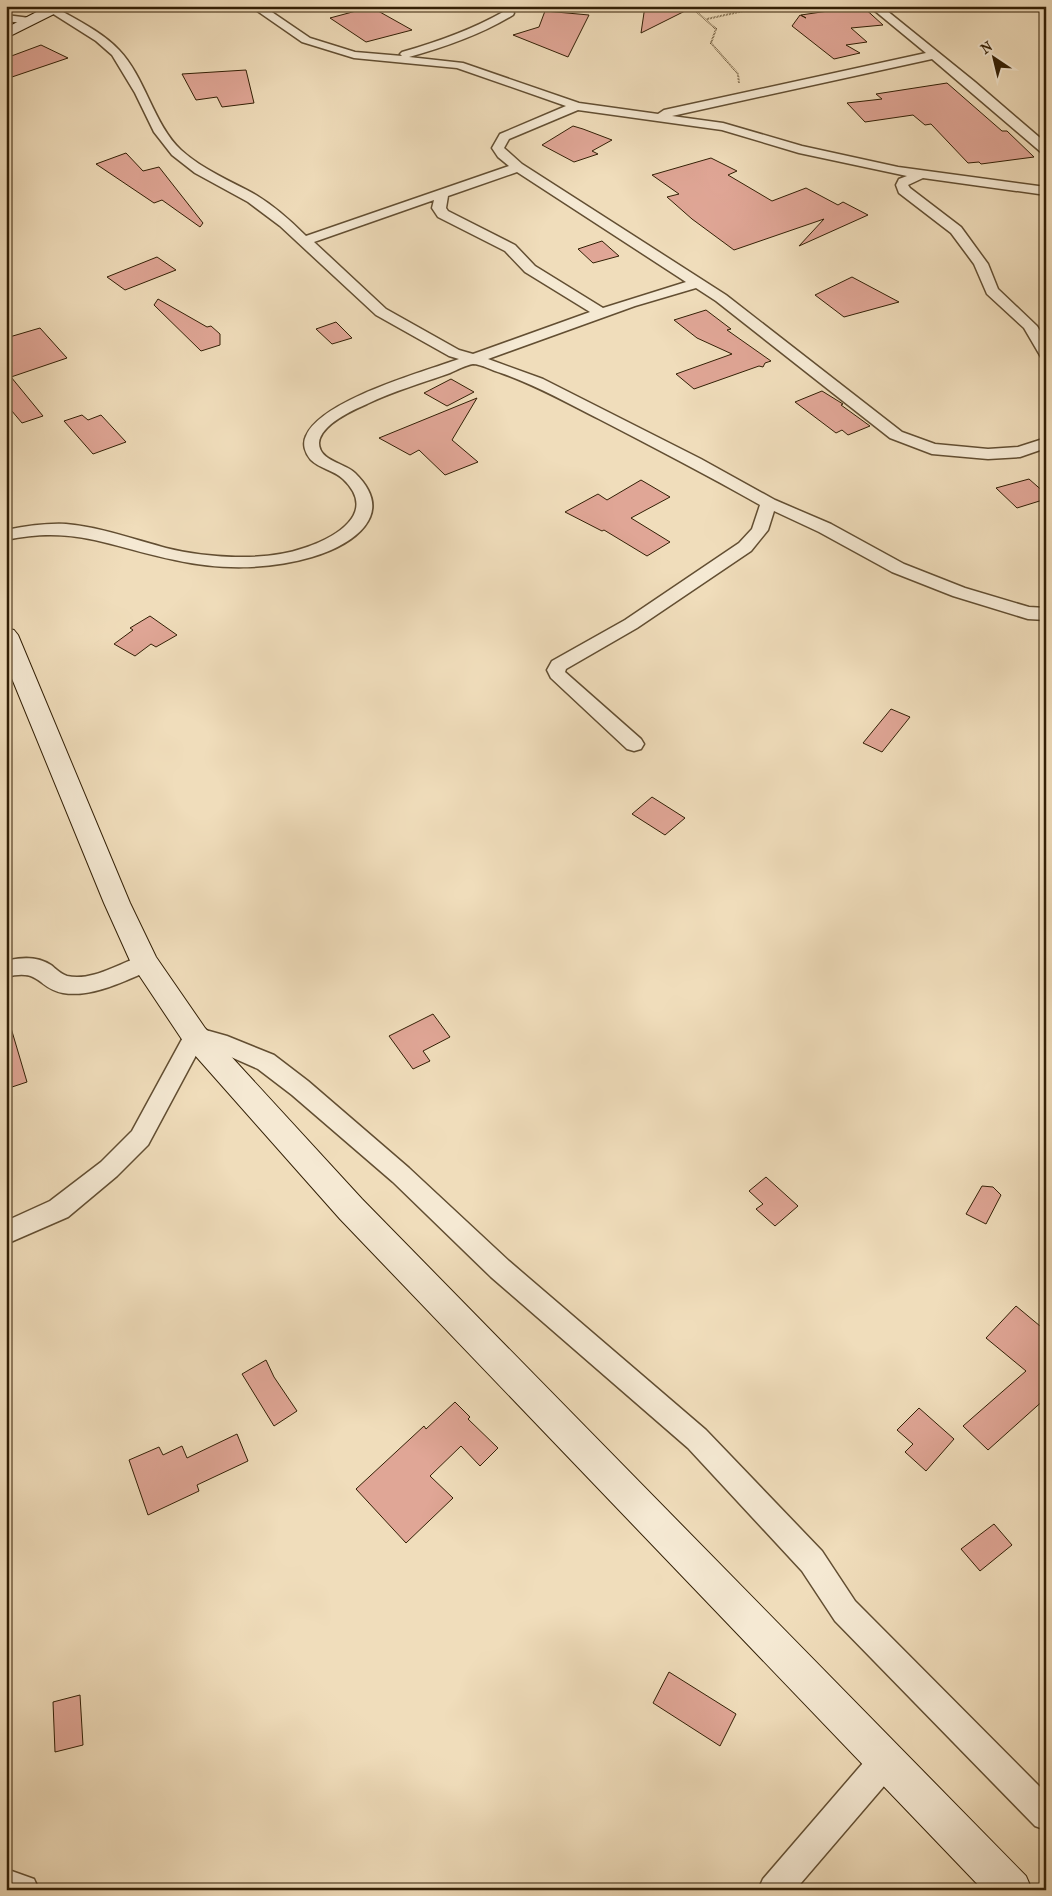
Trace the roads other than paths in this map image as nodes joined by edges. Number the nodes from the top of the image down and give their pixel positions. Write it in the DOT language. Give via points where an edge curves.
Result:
graph roads {
  1 [pos="256,6"];
  2 [pos="504,6"];
  3 [pos="874,6"];
  4 [pos="56,8"];
  5 [pos="6,18"];
  6 [pos="30,21"];
  7 [pos="6,34"];
  8 [pos="933,55"];
  9 [pos="386,58"];
  10 [pos="577,106"];
  11 [pos="650,117"];
  12 [pos="1046,150"];
  13 [pos="518,167"];
  14 [pos="919,175"];
  15 [pos="1046,191"];
  16 [pos="442,194"];
  17 [pos="304,241"];
  18 [pos="697,283"];
  19 [pos="601,313"];
  20 [pos="1046,354"];
  21 [pos="473,359"];
  22 [pos="1046,443"];
  23 [pos="768,503"];
  24 [pos="6,535"];
  25 [pos="1046,614"];
  26 [pos="6,635"];
  27 [pos="634,744"];
  28 [pos="144,964"];
  29 [pos="6,969"];
  30 [pos="194,1036"];
  31 [pos="6,1233"];
  32 [pos="886,1760"];
  33 [pos="1046,1815"];
  34 [pos="6,1885"];
  35 [pos="778,1887"];
  36 [pos="23,1890"];
  37 [pos="1012,1890"];
  1 -- 9 [label="street" via="296,35 312,42 354,56"];
  2 -- 9 [label="street" via="509,13 458,39"];
  3 -- 8 [label="street"];
  4 -- 6 [label="street"];
  4 -- 17 [label="street" via="116,53 160,132 176,152 199,170 253,199"];
  5 -- 6 [label="street"];
  6 -- 7 [label="street"];
  8 -- 11 [label="street"];
  8 -- 12 [label="street"];
  9 -- 10 [label="street" via="459,66"];
  10 -- 11 [label="street"];
  10 -- 13 [label="street" via="504,137 498,148"];
  11 -- 14 [label="street" via="723,127 799,149"];
  13 -- 16 [label="street"];
  13 -- 18 [label="street"];
  14 -- 15 [label="street"];
  14 -- 20 [label="street" via="904,182 904,190 956,230 981,264 992,291 1030,326"];
  16 -- 17 [label="street"];
  16 -- 19 [label="street" via="439,208 443,214 510,248 530,269"];
  17 -- 21 [label="street" via="385,315 439,346"];
  18 -- 19 [label="street"];
  18 -- 22 [label="street" via="759,327 896,435 932,449 988,454 1020,452"];
  19 -- 21 [label="street"];
  21 -- 23 [label="street" via="538,382"];
  21 -- 24 [label="street" via="347,406 330,416 318,429 312,447 315,454 347,474 364,496 367,506 364,517 356,526 317,550 276,560 216,561 163,552 82,530 50,528"];
  23 -- 25 [label="street" via="926,580 1028,613"];
  23 -- 27 [label="street" via="760,530 745,547 631,624 558,665 556,674"];
  26 -- 28 [label="street"];
  28 -- 29 [label="street" via="82,985 61,984 40,969"];
  28 -- 30 [label="street"];
  30 -- 31 [label="street" via="140,1138 109,1169 59,1209"];
  30 -- 32 [label="street" via="352,1209"];
  30 -- 33 [label="street" via="219,1042 266,1062 300,1088 394,1169 500,1269 697,1440 812,1561 845,1611"];
  32 -- 35 [label="street"];
  32 -- 37 [label="street"];
  34 -- 36 [label="street"];
}
